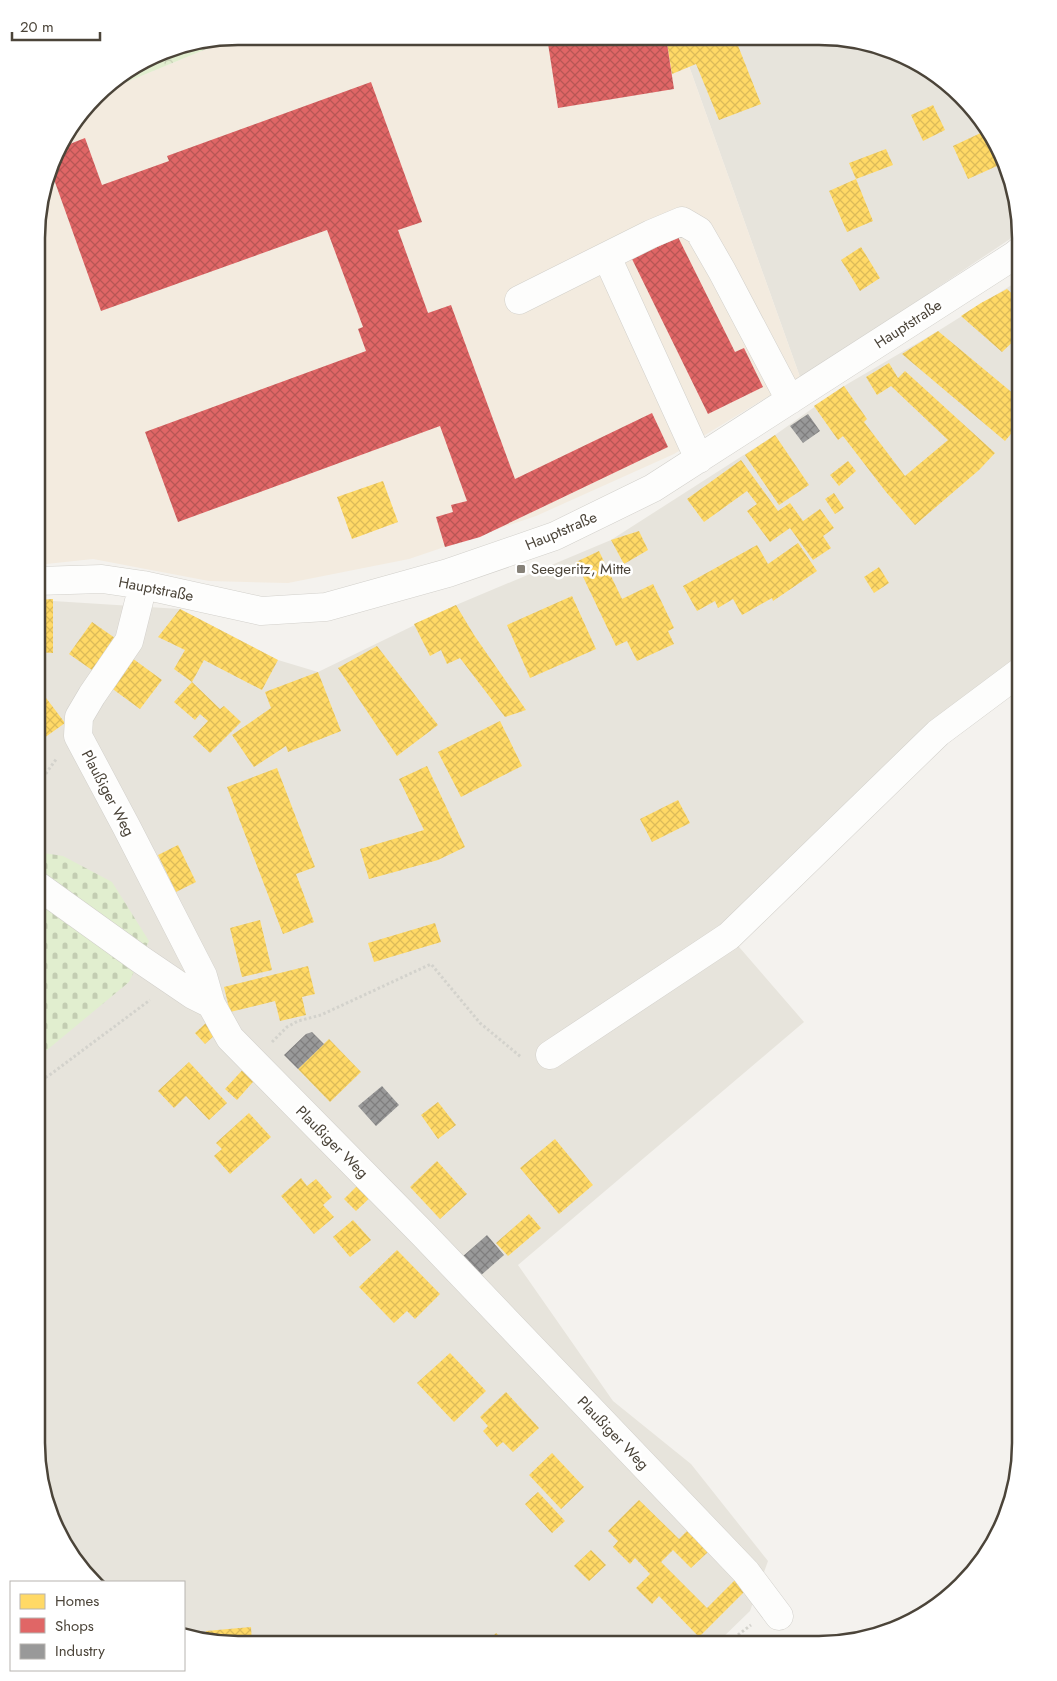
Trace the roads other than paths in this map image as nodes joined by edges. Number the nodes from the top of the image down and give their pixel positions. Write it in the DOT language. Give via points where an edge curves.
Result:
graph roads {
  1 [pos="605,257"];
  2 [pos="1012,258"];
  3 [pos="519,300"];
  4 [pos="790,400"];
  5 [pos="699,459"];
  6 [pos="45,581"];
  7 [pos="143,585"];
  8 [pos="1012,678"];
  9 [pos="45,891"];
  10 [pos="211,1004"];
  11 [pos="550,1055"];
  12 [pos="779,1616"];
  1 -- 3 [label="street"];
  1 -- 4 [label="street" via="682,221 699,231"];
  1 -- 5 [label="street"];
  2 -- 4 [label="street, Hauptstraße"];
  4 -- 5 [label="street, Hauptstraße"];
  5 -- 7 [label="street, Hauptstraße" via="653,488 555,536 448,573 326,607 261,611"];
  6 -- 7 [label="street, Hauptstraße" via="102,579"];
  7 -- 10 [label="street, Plaußiger Weg" via="129,641 79,717 78,736 203,976"];
  8 -- 11 [label="street" via="938,732 729,936"];
  9 -- 10 [label="street" via="192,995"];
  10 -- 12 [label="street, Plaußiger Weg" via="230,1038 252,1062 746,1572"];
}
